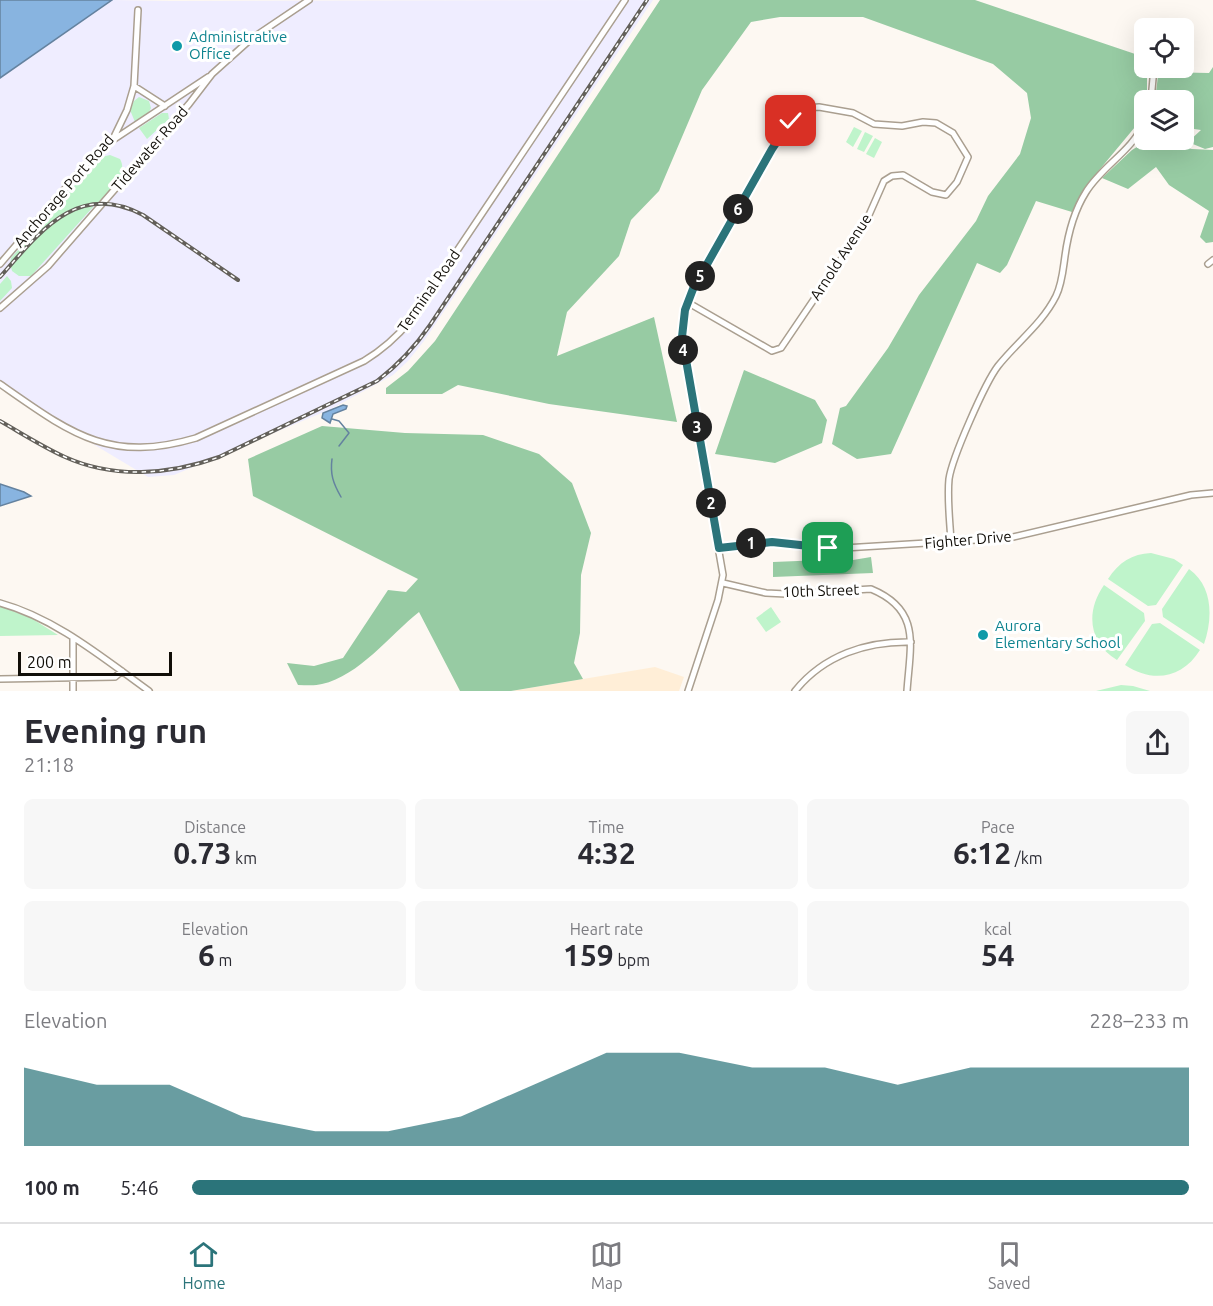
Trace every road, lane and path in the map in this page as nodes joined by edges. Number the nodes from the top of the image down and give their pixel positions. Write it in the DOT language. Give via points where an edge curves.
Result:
graph roads {
  1 [pos="309,0"];
  2 [pos="625,0"];
  3 [pos="138,10"];
  4 [pos="212,74"];
  5 [pos="134,86"];
  6 [pos="165,106"];
  7 [pos="1134,140"];
  8 [pos="112,141"];
  9 [pos="0,264"];
  10 [pos="687,302"];
  11 [pos="0,308"];
  12 [pos="0,384"];
  13 [pos="1213,493"];
  14 [pos="951,542"];
  15 [pos="719,548"];
  16 [pos="723,583"];
  17 [pos="0,603"];
  18 [pos="73,639"];
  19 [pos="911,642"];
  20 [pos="122,671"];
  21 [pos="73,677"];
  22 [pos="0,679"];
  23 [pos="73,691"];
  24 [pos="149,691"];
  25 [pos="688,691"];
  26 [pos="795,691"];
  27 [pos="907,691"];
  1 -- 4 [label="street, Tidewater Road" via="251,39"];
  2 -- 12 [label="street, Terminal Road" via="410,321 390,343 364,361 196,438 151,447 85,438"];
  3 -- 5 [label="street, Anchorage Port Road"];
  4 -- 6 [label="street"];
  4 -- 11 [label="street, Tidewater Road" via="48,266"];
  5 -- 6 [label="street"];
  5 -- 8 [label="street, Anchorage Port Road"];
  6 -- 8 [label="street"];
  7 -- 14 [label="street" via="1084,194 1071,224 1057,296 991,376 950,473"];
  8 -- 9 [label="street, Anchorage Port Road" via="93,156"];
  10 -- 10 [label="street, Arnold Avenue" via="796,112 819,107 853,113 874,124 936,123 953,133 968,157 957,182 946,195 932,192 903,175 884,181 865,224 777,350 772,351"];
  10 -- 15 [label="street, Arnold Avenue" via="682,326 684,352"];
  13 -- 14 [label="street, Fighter Drive" via="1025,535"];
  14 -- 15 [label="street, Fighter Drive" via="844,548 765,542"];
  15 -- 16 [label="street, Arnold Avenue"];
  16 -- 19 [label="street, 10th Street" via="786,594 871,589 901,608"];
  16 -- 25 [label="street, Arnold Avenue"];
  17 -- 18 [label="street" via="39,618"];
  18 -- 20 [label="street"];
  18 -- 21 [label="street"];
  19 -- 26 [label="street" via="888,641 844,653 813,673"];
  19 -- 27 [label="street, 10th Street"];
  20 -- 21 [label="street" via="116,676"];
  20 -- 24 [label="street"];
  21 -- 22 [label="street"];
  21 -- 23 [label="street"];
}
